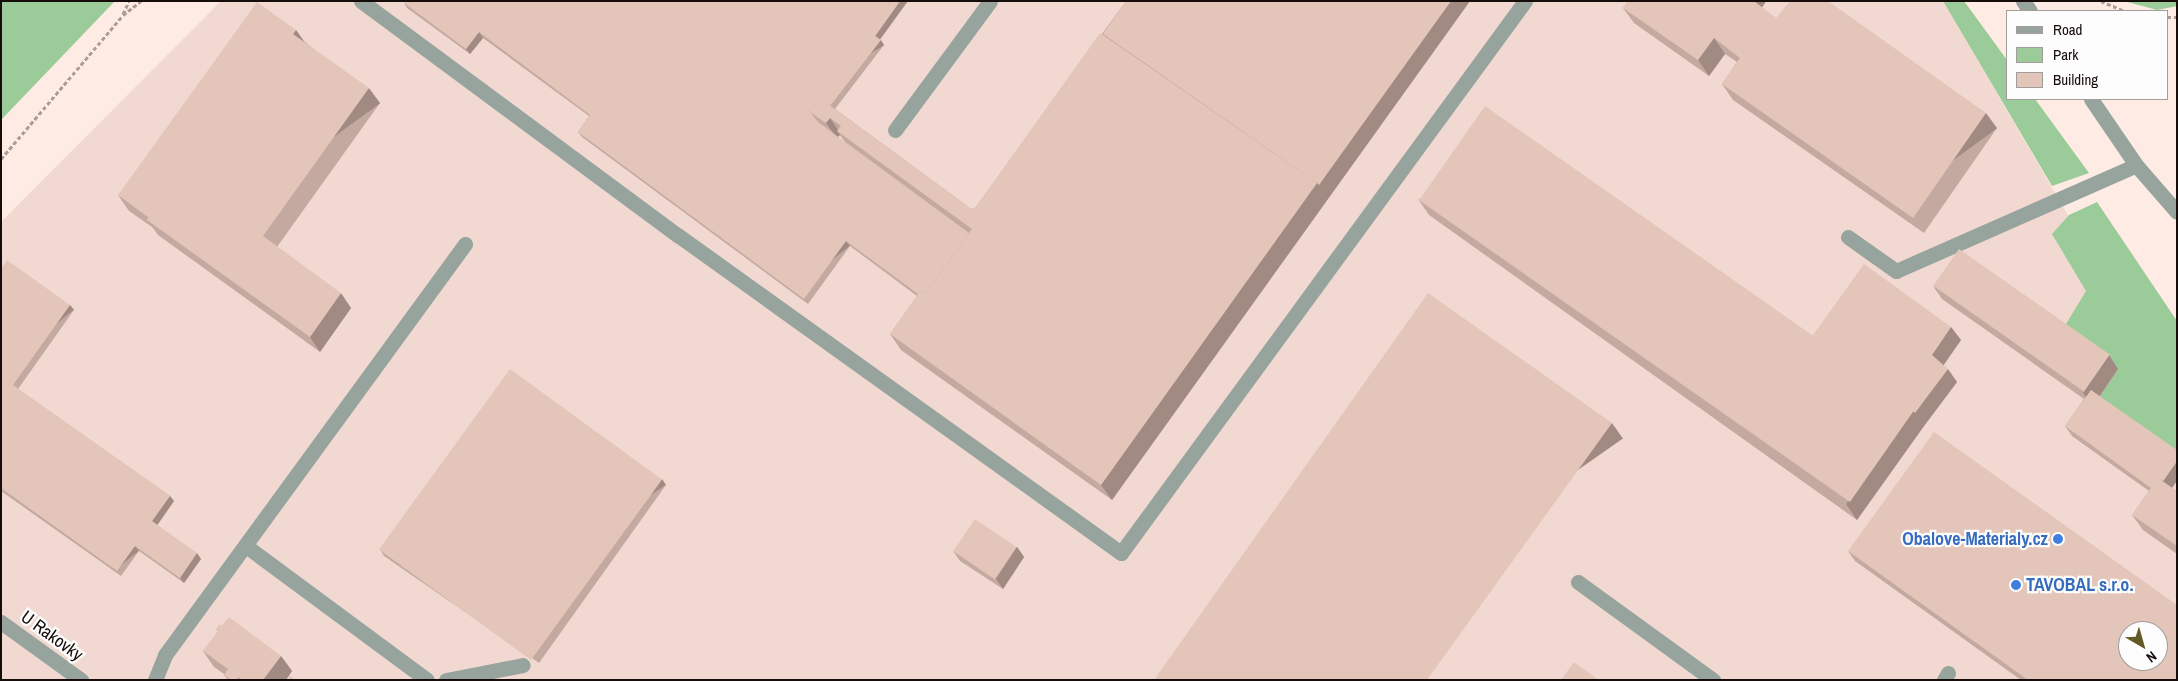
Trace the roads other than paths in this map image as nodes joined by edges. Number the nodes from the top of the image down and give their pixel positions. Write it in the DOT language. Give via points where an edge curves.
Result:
graph roads {
  1 [pos="361,1"];
  2 [pos="990,1"];
  3 [pos="1525,1"];
  4 [pos="2092,100"];
  5 [pos="895,130"];
  6 [pos="2136,165"];
  7 [pos="2177,212"];
  8 [pos="1848,237"];
  9 [pos="465,244"];
  10 [pos="246,546"];
  11 [pos="1578,582"];
  12 [pos="1,622"];
  13 [pos="523,665"];
  14 [pos="81,680"];
  15 [pos="155,680"];
  16 [pos="427,680"];
  17 [pos="446,680"];
  18 [pos="1713,680"];
  1 -- 3 [label="street" via="679,236 1121,553"];
  2 -- 5 [label="street"];
  4 -- 6 [label="street"];
  6 -- 7 [label="street"];
  6 -- 8 [label="street" via="1896,271"];
  9 -- 10 [label="street"];
  10 -- 15 [label="street" via="165,654"];
  10 -- 16 [label="street"];
  11 -- 18 [label="street"];
  12 -- 14 [label="street, U Rakovky"];
  13 -- 17 [label="street"];
}
